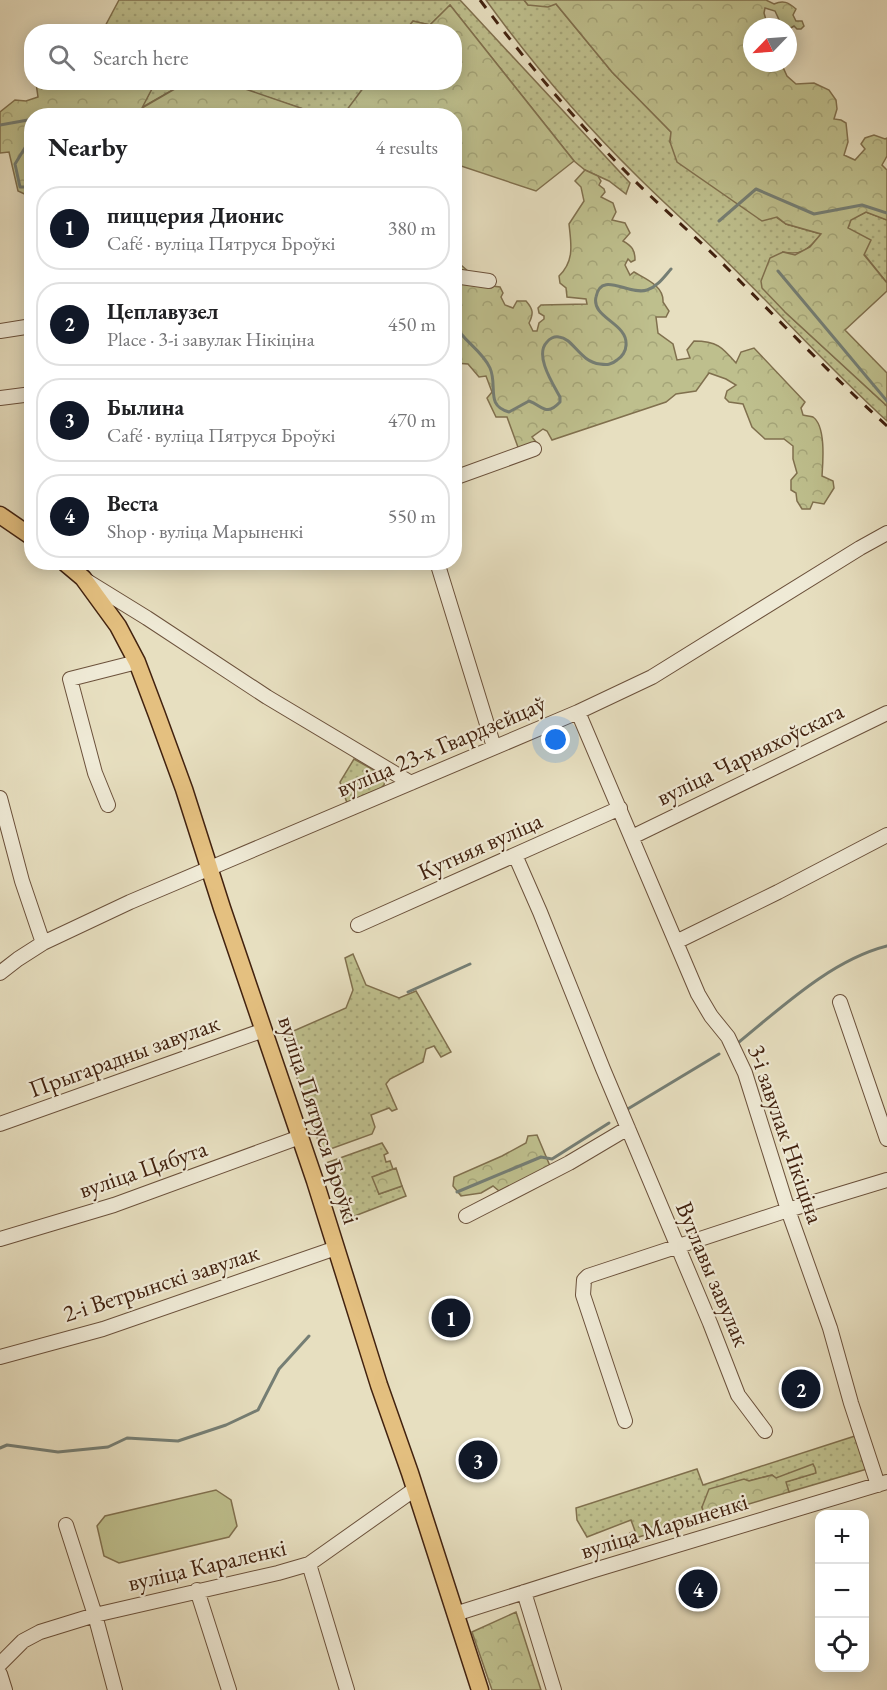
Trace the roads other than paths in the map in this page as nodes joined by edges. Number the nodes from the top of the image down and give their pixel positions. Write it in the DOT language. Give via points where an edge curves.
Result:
graph roads {
  1 [pos="462,277"];
  2 [pos="489,281"];
  3 [pos="24,327"];
  4 [pos="0,331"];
  5 [pos="24,395"];
  6 [pos="0,398"];
  7 [pos="534,449"];
  8 [pos="462,475"];
  9 [pos="0,515"];
  10 [pos="24,532"];
  11 [pos="887,533"];
  12 [pos="74,570"];
  13 [pos="439,570"];
  14 [pos="83,578"];
  15 [pos="137,662"];
  16 [pos="578,712"];
  17 [pos="887,712"];
  18 [pos="494,747"];
  19 [pos="411,783"];
  20 [pos="0,798"];
  21 [pos="108,805"];
  22 [pos="620,808"];
  23 [pos="887,835"];
  24 [pos="632,837"];
  25 [pos="515,855"];
  26 [pos="210,868"];
  27 [pos="358,925"];
  28 [pos="676,942"];
  29 [pos="43,943"];
  30 [pos="0,973"];
  31 [pos="840,1002"];
  32 [pos="264,1030"];
  33 [pos="0,1124"];
  34 [pos="628,1128"];
  35 [pos="300,1137"];
  36 [pos="887,1139"];
  37 [pos="887,1180"];
  38 [pos="788,1210"];
  39 [pos="466,1216"];
  40 [pos="0,1239"];
  41 [pos="677,1246"];
  42 [pos="336,1248"];
  43 [pos="0,1357"];
  44 [pos="624,1421"];
  45 [pos="765,1431"];
  46 [pos="882,1484"];
  47 [pos="415,1489"];
  48 [pos="66,1525"];
  49 [pos="309,1564"];
  50 [pos="197,1590"];
  51 [pos="524,1592"];
  52 [pos="455,1614"];
  53 [pos="96,1615"];
  54 [pos="0,1664"];
  55 [pos="0,1674"];
  56 [pos="5,1690"];
  57 [pos="115,1690"];
  58 [pos="229,1690"];
  59 [pos="347,1690"];
  60 [pos="480,1690"];
  61 [pos="554,1690"];
  1 -- 2 [label="street"];
  3 -- 4 [label="street"];
  5 -- 6 [label="street"];
  7 -- 8 [label="street"];
  9 -- 10 [label="main road"];
  11 -- 16 [label="street, вуліца 23-х Гвардзейцаў" via="652,677"];
  12 -- 14 [label="main road, вуліца Пятруся Броўкі"];
  13 -- 18 [label="street"];
  14 -- 15 [label="main road, вуліца Пятруся Броўкі" via="118,626"];
  14 -- 19 [label="street, вуліца Пятруся Броўкі" via="267,697"];
  15 -- 21 [label="street" via="70,679 95,773"];
  15 -- 26 [label="main road, вуліца Пятруся Броўкі"];
  16 -- 18 [label="street, вуліца 23-х Гвардзейцаў"];
  16 -- 22 [label="street, 3-і завулак Нікіціна"];
  17 -- 24 [label="street, вуліца Чарняхоўскага"];
  18 -- 19 [label="street, вуліца 23-х Гвардзейцаў"];
  19 -- 26 [label="street, вуліца 23-х Гвардзейцаў"];
  20 -- 29 [label="street"];
  22 -- 24 [label="street, 3-і завулак Нікіціна"];
  22 -- 25 [label="street, Кутняя вуліца"];
  23 -- 28 [label="street"];
  24 -- 28 [label="street, 3-і завулак Нікіціна"];
  25 -- 27 [label="street, Кутняя вуліца"];
  25 -- 34 [label="street, Вуглавы завулак"];
  26 -- 29 [label="street, вуліца 23-х Гвардзейцаў"];
  26 -- 32 [label="main road, вуліца Пятруся Броўкі"];
  28 -- 38 [label="street, 3-і завулак Нікіціна" via="698,994 728,1037 745,1073"];
  29 -- 30 [label="street, вуліца 23-х Гвардзейцаў"];
  31 -- 36 [label="street"];
  32 -- 33 [label="street, Прыгарадны завулак"];
  32 -- 35 [label="main road, вуліца Пятруся Броўкі"];
  34 -- 39 [label="street"];
  34 -- 41 [label="street, Вуглавы завулак"];
  35 -- 40 [label="street, вуліца Цябута" via="114,1205"];
  35 -- 42 [label="main road, вуліца Пятруся Броўкі"];
  37 -- 38 [label="street"];
  38 -- 41 [label="street"];
  38 -- 46 [label="street, 3-і завулак Нікіціна" via="830,1328 858,1425"];
  41 -- 44 [label="street" via="593,1273 584,1280 583,1295"];
  41 -- 45 [label="street, Вуглавы завулак" via="738,1395"];
  42 -- 43 [label="street, 2-і Ветрынскі завулак" via="103,1329"];
  42 -- 47 [label="main road, вуліца Пятруся Броўкі"];
  46 -- 51 [label="street, вуліца Марыненкі"];
  47 -- 49 [label="street, вуліца Караленкі"];
  47 -- 52 [label="main road, вуліца Пятруся Броўкі"];
  48 -- 53 [label="street"];
  49 -- 50 [label="street, вуліца Караленкі"];
  49 -- 59 [label="street"];
  50 -- 53 [label="street, вуліца Караленкі"];
  50 -- 58 [label="street"];
  51 -- 52 [label="street, вуліца Марыненкі"];
  51 -- 61 [label="street"];
  52 -- 60 [label="main road, вуліца Пятруся Броўкі"];
  53 -- 54 [label="street, вуліца Караленкі" via="40,1632 23,1641"];
  53 -- 57 [label="street"];
  55 -- 56 [label="street"];
}
